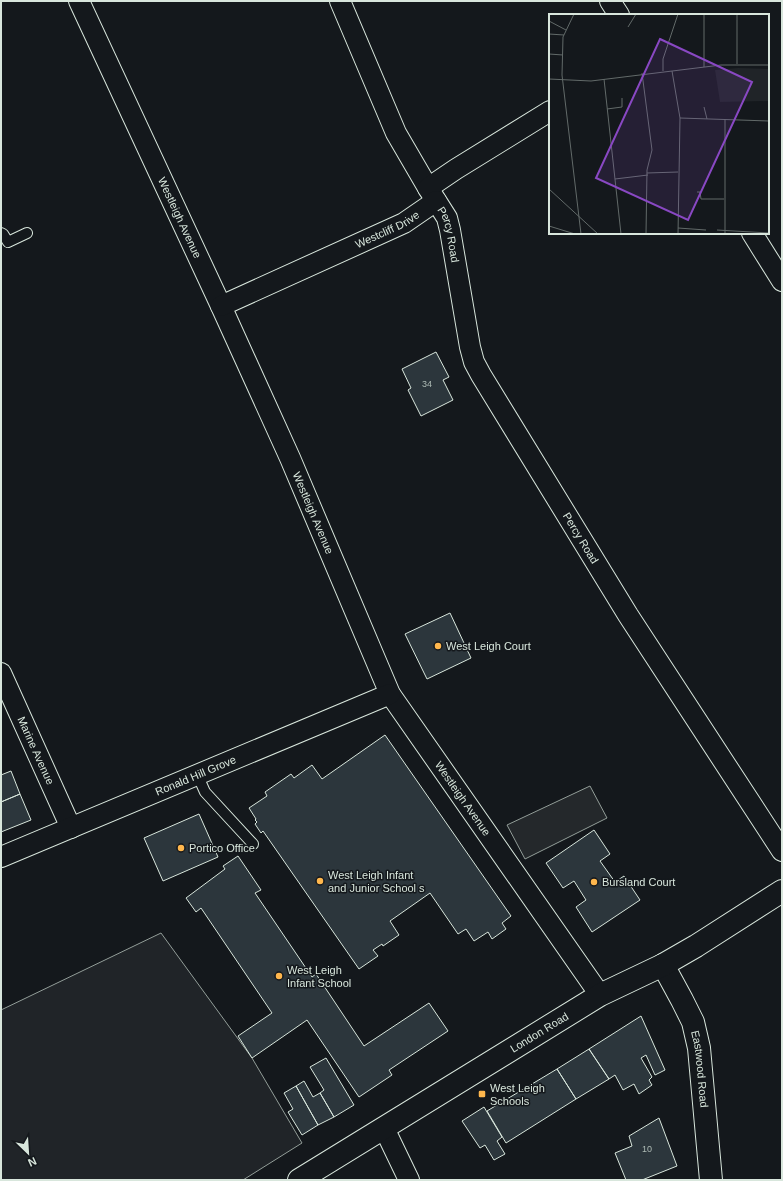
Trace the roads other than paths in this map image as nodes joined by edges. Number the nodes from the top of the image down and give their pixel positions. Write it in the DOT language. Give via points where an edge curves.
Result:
graph roads {
  1 [pos="79,1"];
  2 [pos="340,1"];
  3 [pos="610,1"];
  4 [pos="618,14"];
  5 [pos="549,112"];
  6 [pos="432,195"];
  7 [pos="1,233"];
  8 [pos="27,233"];
  9 [pos="753,234"];
  10 [pos="782,281"];
  11 [pos="221,306"];
  12 [pos="1,673"];
  13 [pos="390,694"];
  14 [pos="197,774"];
  15 [pos="71,828"];
  16 [pos="253,844"];
  17 [pos="782,851"];
  18 [pos="1,857"];
  19 [pos="782,890"];
  20 [pos="664,965"];
  21 [pos="600,995"];
  22 [pos="384,1128"];
  23 [pos="299,1180"];
  24 [pos="409,1180"];
  25 [pos="711,1180"];
  1 -- 11 [label="street, Westleigh Avenue"];
  2 -- 6 [label="street" via="396,133"];
  3 -- 4 [label="street"];
  5 -- 6 [label="street" via="456,169"];
  6 -- 11 [label="street, Westcliff Drive" via="404,223"];
  6 -- 17 [label="street, Percy Road" via="447,218 474,362 628,615"];
  7 -- 8 [label="lane" via="8,242"];
  9 -- 10 [label="street"];
  11 -- 13 [label="street, Westleigh Avenue" via="290,458"];
  12 -- 15 [label="street, Marine Avenue"];
  13 -- 14 [label="street, Ronald Hill Grove"];
  13 -- 21 [label="street, Westleigh Avenue"];
  14 -- 15 [label="street, Ronald Hill Grove"];
  14 -- 16 [label="lane" via="204,792"];
  15 -- 18 [label="street, Ronald Hill Grove"];
  19 -- 20 [label="main road, London Road"];
  20 -- 21 [label="main road, London Road"];
  20 -- 25 [label="main road, Eastwood Road" via="693,1022 699,1048"];
  21 -- 22 [label="main road, London Road"];
  22 -- 23 [label="main road, London Road"];
  22 -- 24 [label="street"];
}
